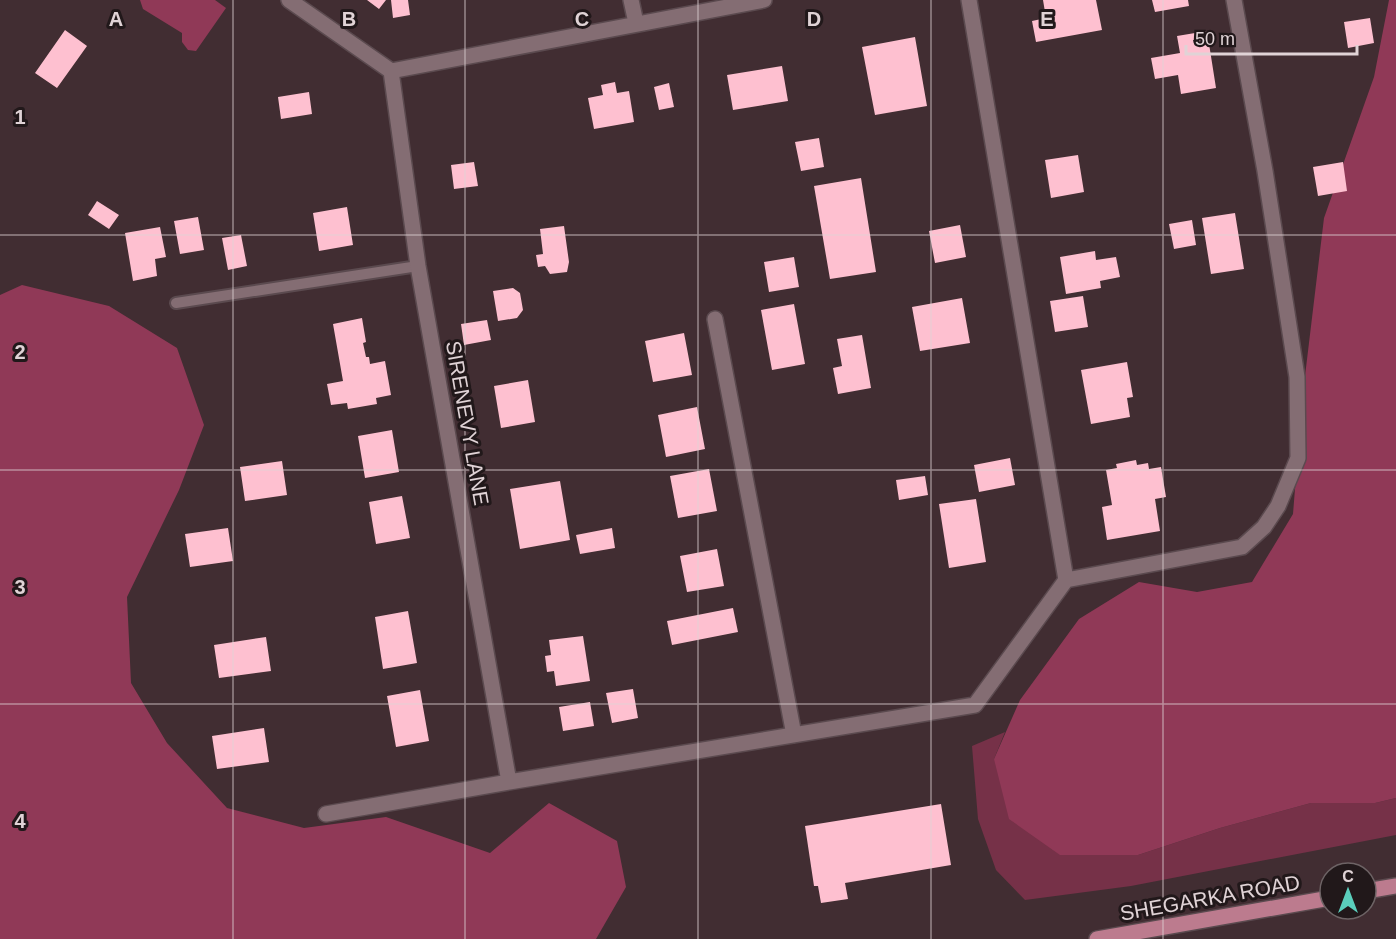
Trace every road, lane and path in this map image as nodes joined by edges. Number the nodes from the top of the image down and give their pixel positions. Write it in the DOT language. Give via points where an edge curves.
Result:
graph roads {
  1 [pos="289,0"];
  2 [pos="631,0"];
  3 [pos="764,0"];
  4 [pos="969,0"];
  5 [pos="1234,0"];
  6 [pos="636,23"];
  7 [pos="391,71"];
  8 [pos="418,266"];
  9 [pos="176,303"];
  10 [pos="715,319"];
  11 [pos="1066,580"];
  12 [pos="794,735"];
  13 [pos="509,782"];
  14 [pos="326,814"];
  15 [pos="1396,886"];
  16 [pos="1378,889"];
  17 [pos="1318,900"];
  18 [pos="1097,939"];
  1 -- 7 [label="street"];
  2 -- 6 [label="street"];
  3 -- 6 [label="street"];
  4 -- 11 [label="street"];
  5 -- 11 [label="street" via="1297,377 1298,458 1278,506 1264,527 1242,547"];
  6 -- 7 [label="street"];
  7 -- 8 [label="street, SIRENEVY LANE"];
  8 -- 9 [label="lane"];
  8 -- 13 [label="street, SIRENEVY LANE"];
  10 -- 12 [label="street"];
  11 -- 12 [label="street" via="975,705"];
  12 -- 13 [label="street"];
  13 -- 14 [label="street"];
  15 -- 16 [label="main road"];
  17 -- 18 [label="main road, SHEGARKA ROAD"];
}
